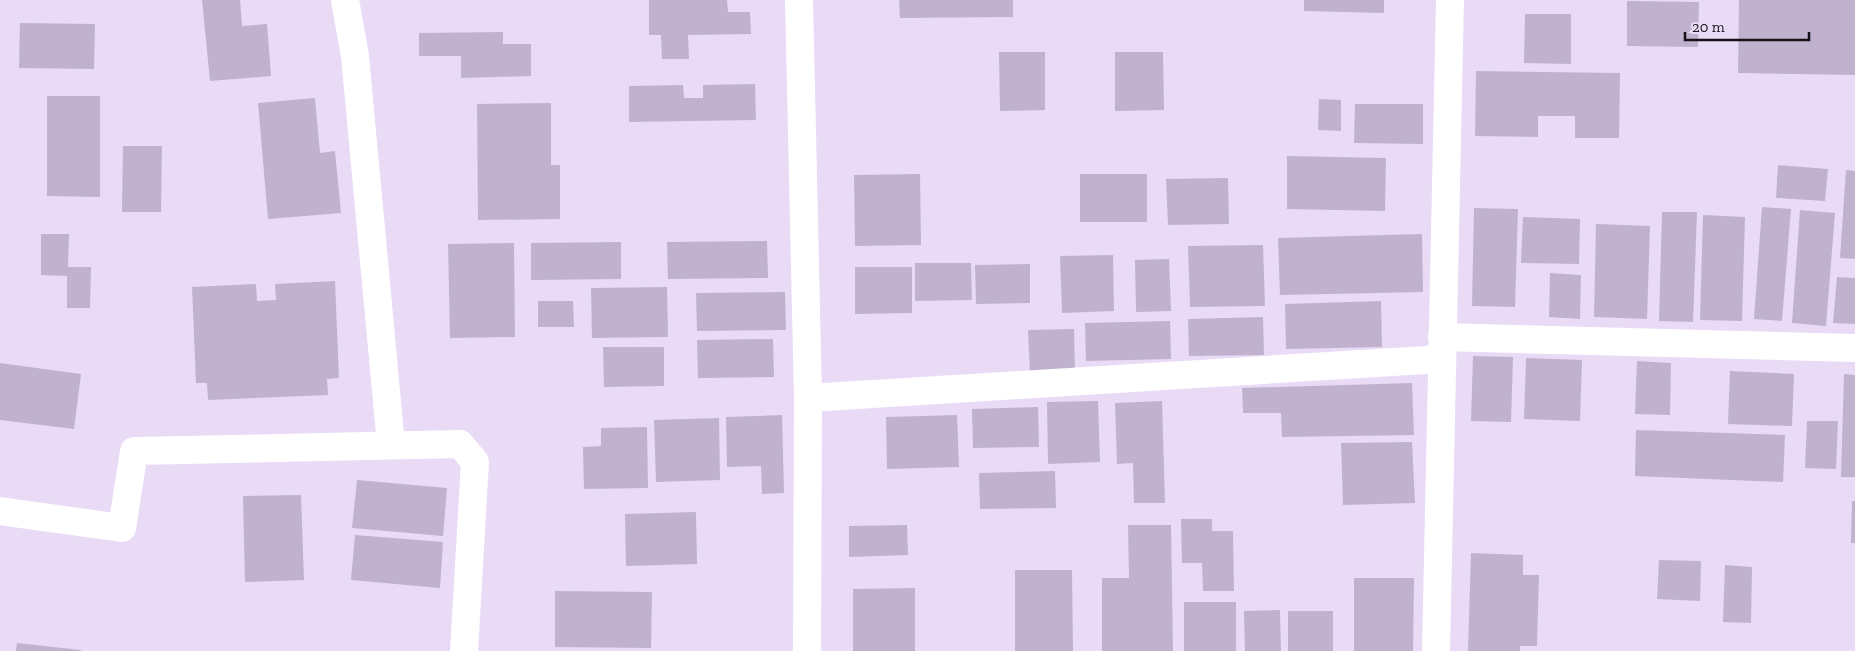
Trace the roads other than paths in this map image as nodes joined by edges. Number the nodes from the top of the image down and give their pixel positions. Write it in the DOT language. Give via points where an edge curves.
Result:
graph roads {
  1 [pos="345,0"];
  2 [pos="799,0"];
  3 [pos="1450,0"];
  4 [pos="1442,348"];
  5 [pos="1855,348"];
  6 [pos="808,398"];
  7 [pos="391,445"];
  8 [pos="0,511"];
  9 [pos="464,651"];
  10 [pos="807,651"];
  11 [pos="1436,651"];
  1 -- 7 [label="street" via="356,56"];
  2 -- 6 [label="street"];
  3 -- 4 [label="street"];
  4 -- 5 [label="street"];
  4 -- 6 [label="street"];
  4 -- 11 [label="street"];
  6 -- 10 [label="street"];
  7 -- 8 [label="street" via="134,451 122,528"];
  7 -- 9 [label="street" via="460,444 475,462"];
}
